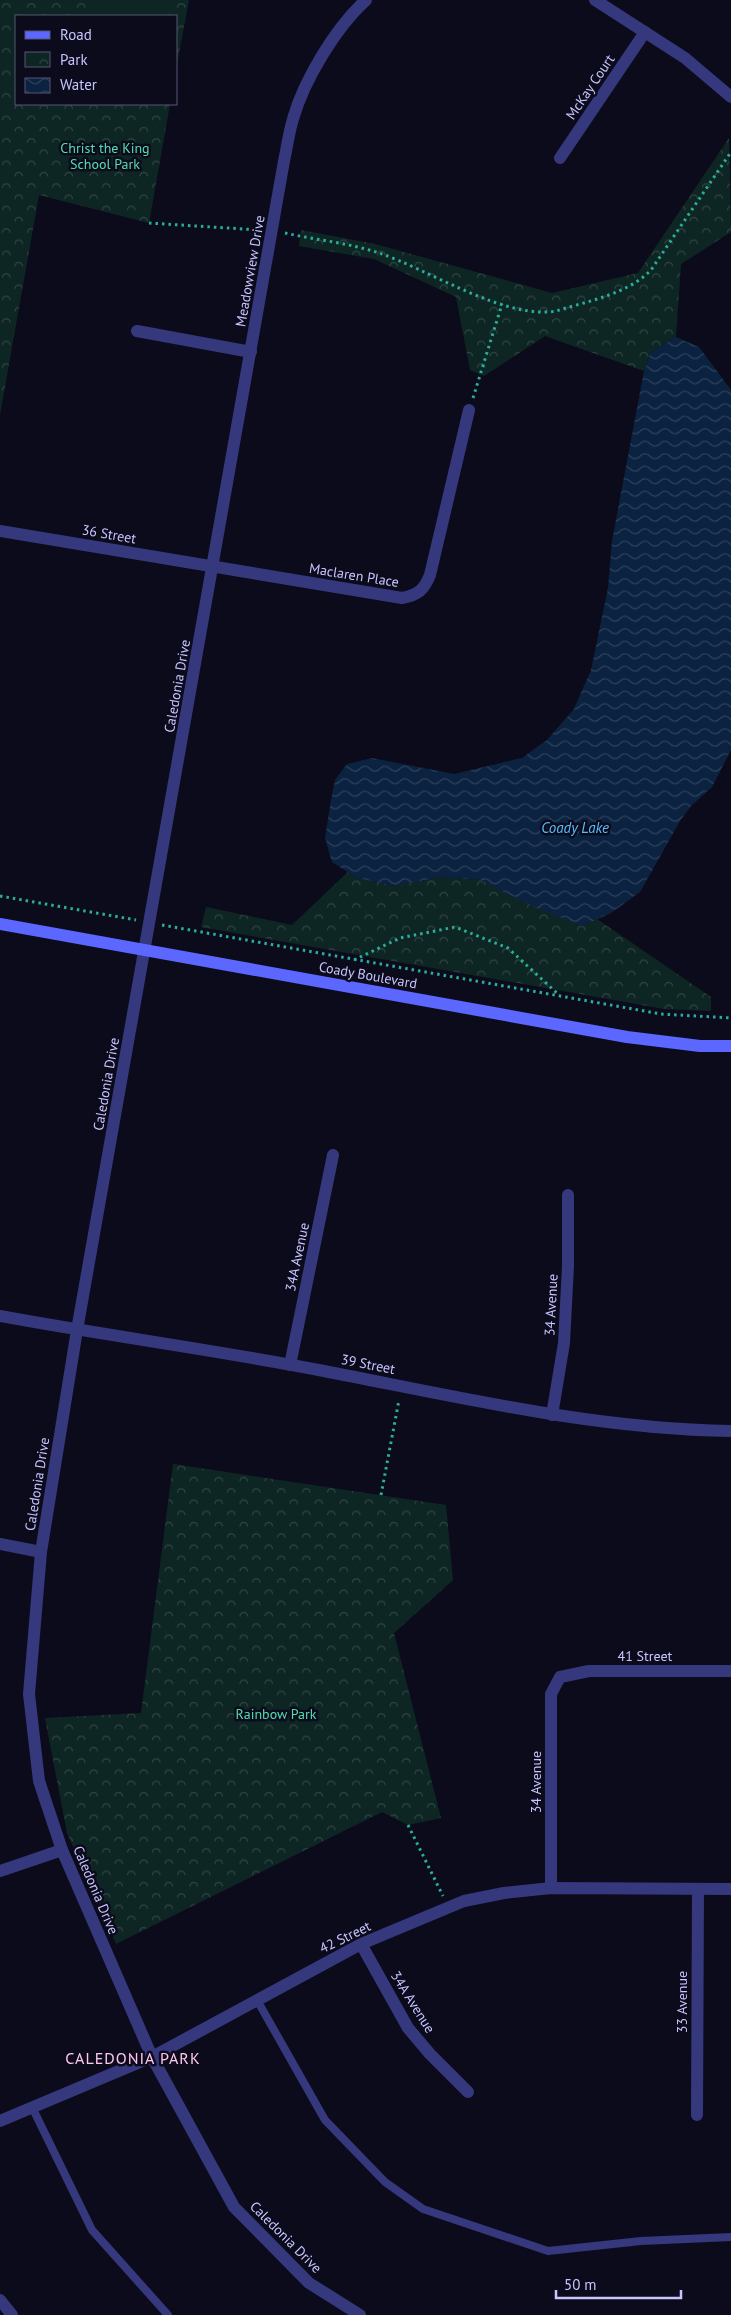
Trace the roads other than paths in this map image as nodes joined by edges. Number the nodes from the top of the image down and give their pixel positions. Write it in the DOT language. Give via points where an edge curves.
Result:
graph roads {
  1 [pos="366,0"];
  2 [pos="595,0"];
  3 [pos="645,32"];
  4 [pos="731,97"];
  5 [pos="560,158"];
  6 [pos="137,331"];
  7 [pos="250,352"];
  8 [pos="469,410"];
  9 [pos="0,531"];
  10 [pos="213,567"];
  11 [pos="0,924"];
  12 [pos="146,948"];
  13 [pos="731,1046"];
  14 [pos="333,1155"];
  15 [pos="568,1195"];
  16 [pos="0,1316"];
  17 [pos="77,1330"];
  18 [pos="290,1364"];
  19 [pos="552,1415"];
  20 [pos="731,1430"];
  21 [pos="0,1544"];
  22 [pos="41,1552"];
  23 [pos="731,1671"];
  24 [pos="560,1678"];
  25 [pos="62,1850"];
  26 [pos="0,1871"];
  27 [pos="551,1888"];
  28 [pos="698,1889"];
  29 [pos="731,1889"];
  30 [pos="361,1944"];
  31 [pos="257,2000"];
  32 [pos="152,2057"];
  33 [pos="468,2092"];
  34 [pos="32,2107"];
  35 [pos="697,2115"];
  36 [pos="0,2121"];
  37 [pos="731,2238"];
  38 [pos="0,2300"];
  39 [pos="12,2315"];
  40 [pos="168,2315"];
  41 [pos="360,2315"];
  1 -- 7 [label="street, Meadowview Drive" via="334,39 310,79 294,117"];
  2 -- 3 [label="street"];
  3 -- 4 [label="street" via="685,58"];
  3 -- 5 [label="street, McKay Court"];
  6 -- 7 [label="street"];
  7 -- 10 [label="street, Meadowview Drive"];
  8 -- 10 [label="street, Maclaren Place" via="430,575 424,588 415,596 402,598"];
  9 -- 10 [label="street, 36 Street"];
  10 -- 12 [label="street, Caledonia Drive"];
  11 -- 12 [label="main road, Coady Boulevard"];
  12 -- 13 [label="main road, Coady Boulevard" via="627,1037 700,1046"];
  12 -- 17 [label="street, Caledonia Drive"];
  14 -- 18 [label="street, 34A Avenue"];
  15 -- 19 [label="street, 34 Avenue" via="564,1343"];
  16 -- 17 [label="street, 39 Street"];
  17 -- 18 [label="street, 39 Street"];
  17 -- 22 [label="street, Caledonia Drive"];
  18 -- 19 [label="street, 39 Street"];
  19 -- 20 [label="street, 39 Street" via="677,1430"];
  21 -- 22 [label="street"];
  22 -- 25 [label="street, Caledonia Drive" via="28,1694 39,1781"];
  23 -- 24 [label="street, 41 Street" via="589,1671"];
  24 -- 27 [label="street, 34 Avenue" via="551,1694"];
  25 -- 26 [label="street"];
  25 -- 32 [label="street, Caledonia Drive"];
  27 -- 28 [label="street, 42 Street"];
  27 -- 30 [label="street, 42 Street" via="464,1901"];
  28 -- 29 [label="street, 42 Street"];
  28 -- 35 [label="street, 33 Avenue"];
  30 -- 31 [label="street, 42 Street"];
  30 -- 33 [label="street, 34A Avenue" via="408,2028"];
  31 -- 32 [label="street, 42 Street"];
  31 -- 37 [label="lane" via="326,2120 385,2182 423,2209 548,2251 641,2241"];
  32 -- 34 [label="street, 42 Street"];
  32 -- 41 [label="street, Caledonia Drive" via="234,2207 309,2283"];
  34 -- 36 [label="street, 42 Street"];
  34 -- 40 [label="lane" via="92,2230"];
  38 -- 39 [label="street"];
}
